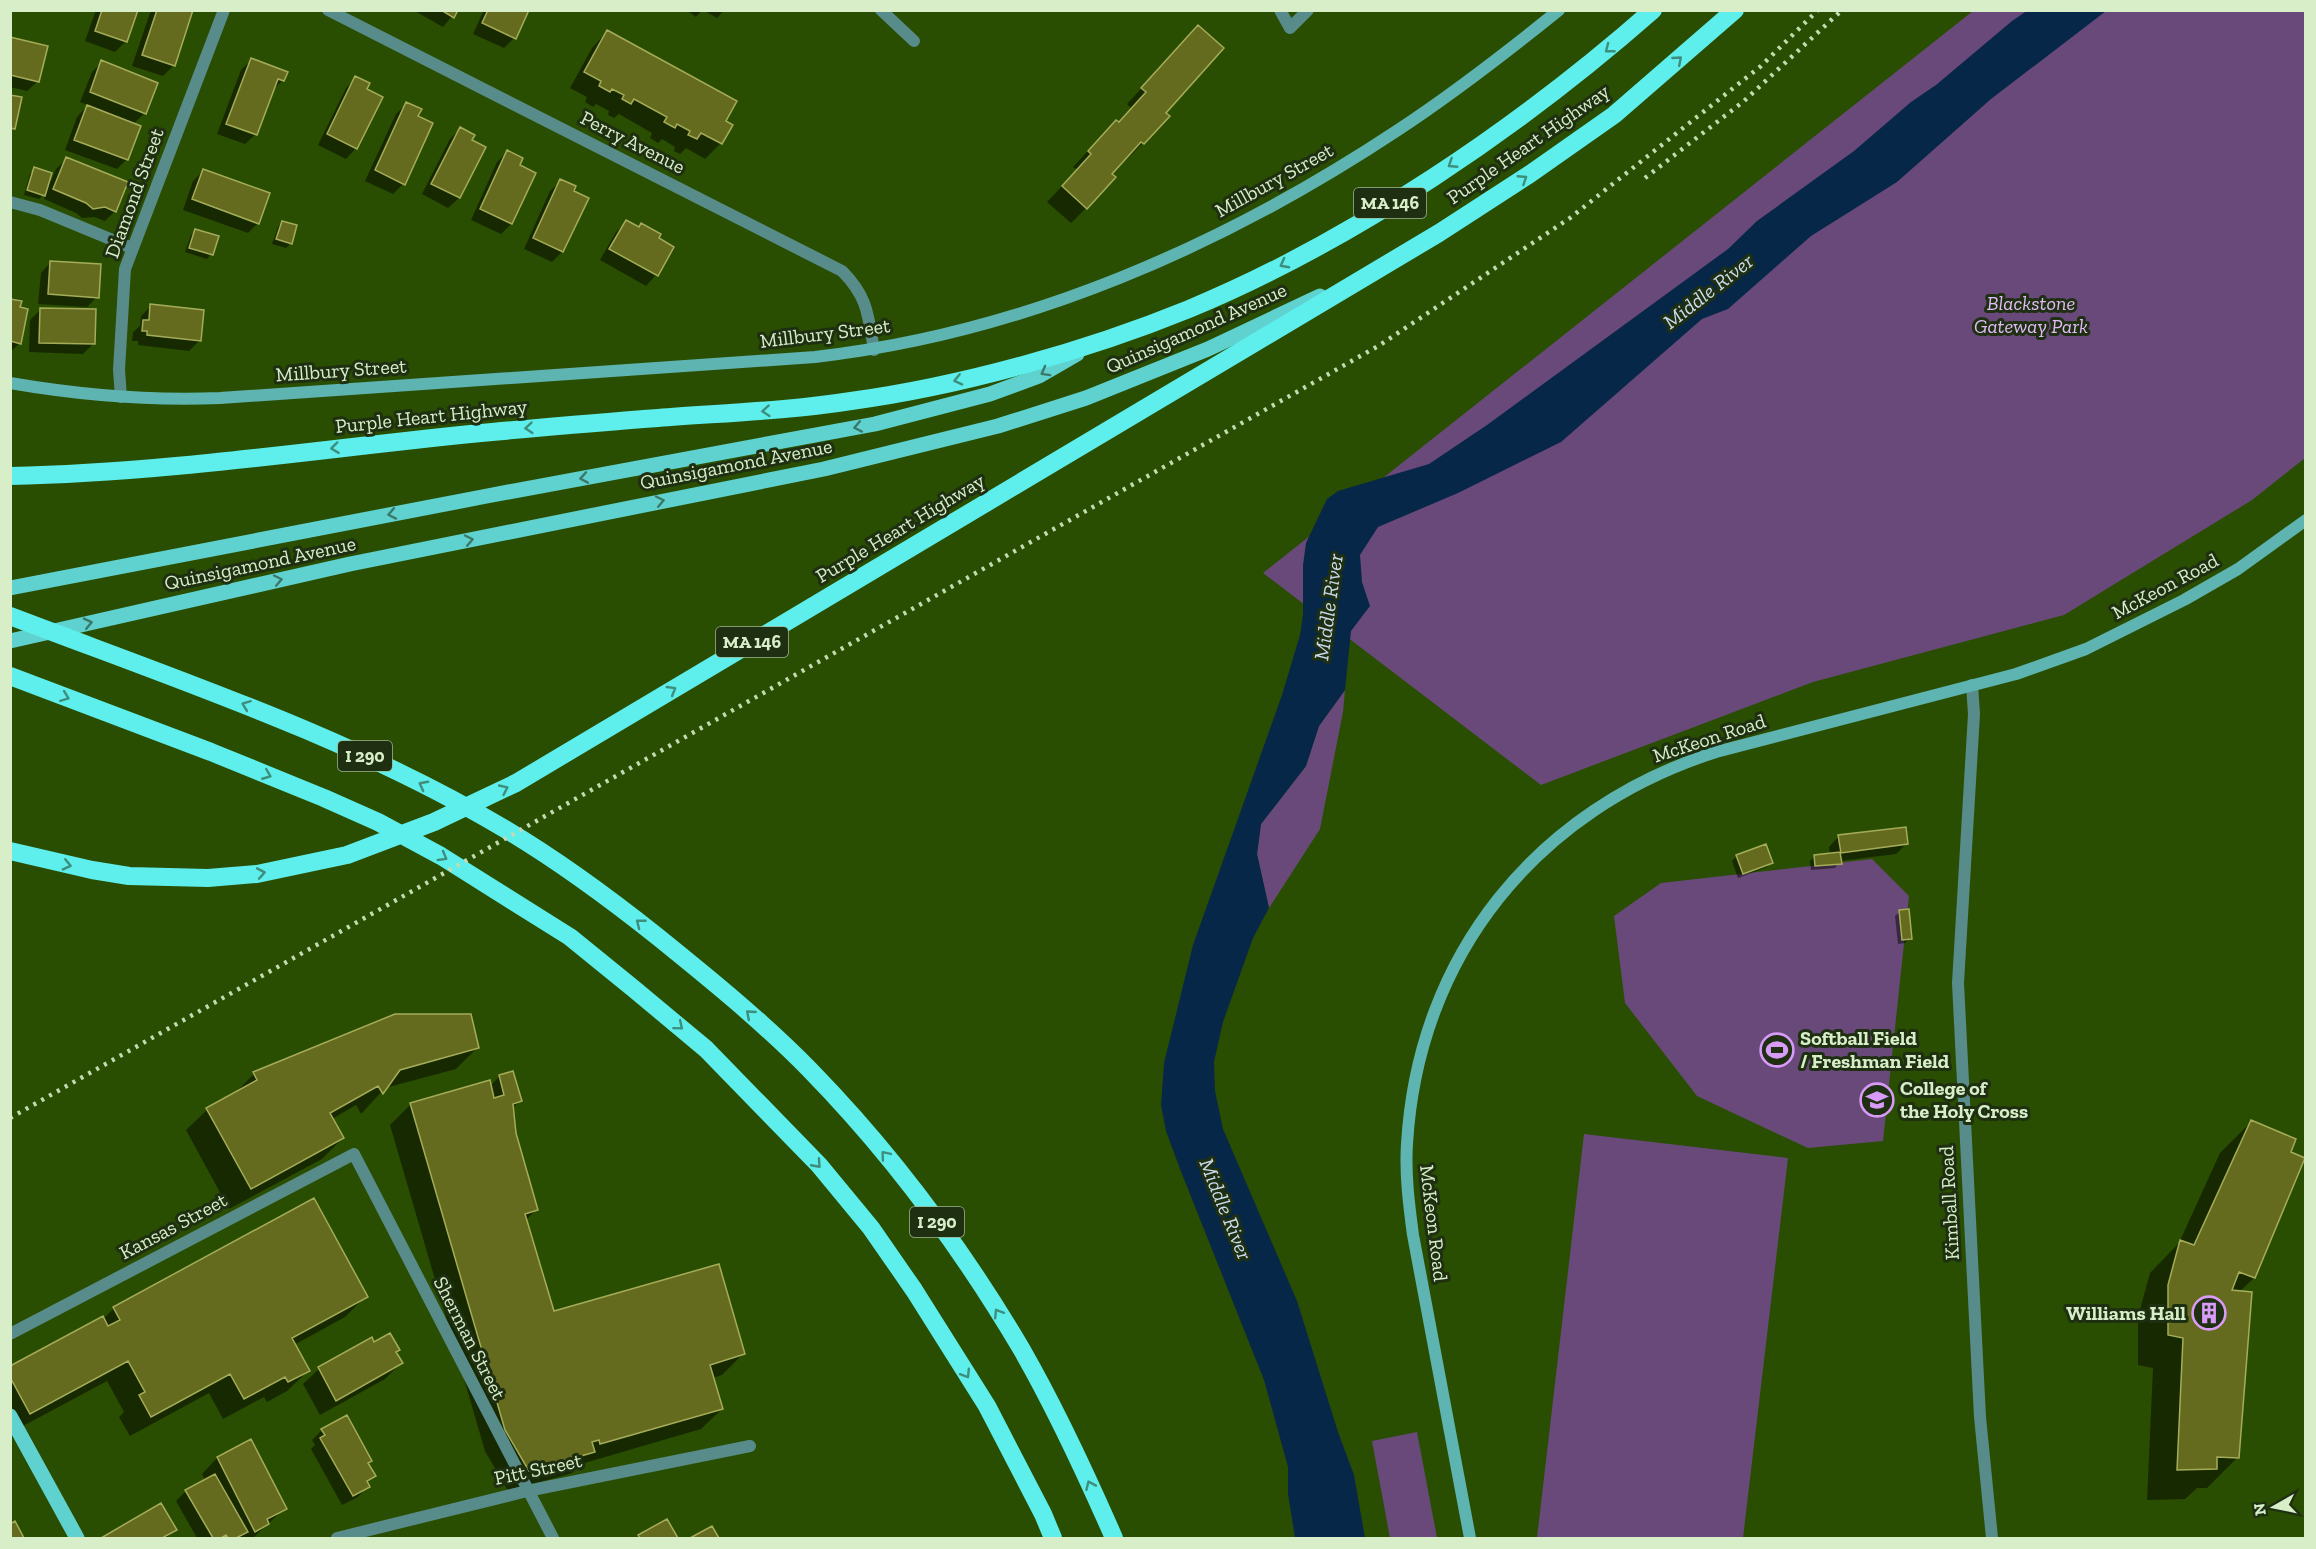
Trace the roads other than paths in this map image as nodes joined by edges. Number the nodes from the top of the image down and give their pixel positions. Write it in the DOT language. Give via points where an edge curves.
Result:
graph roads {
  1 [pos="224,10"];
  2 [pos="328,10"];
  3 [pos="881,10"];
  4 [pos="1280,10"];
  5 [pos="1308,10"];
  6 [pos="1559,10"];
  7 [pos="1653,10"];
  8 [pos="1735,10"];
  9 [pos="914,41"];
  10 [pos="10,202"];
  11 [pos="1439,233"];
  12 [pos="132,248"];
  13 [pos="1096,343"];
  14 [pos="874,350"];
  15 [pos="10,383"];
  16 [pos="121,397"];
  17 [pos="10,476"];
  18 [pos="2306,520"];
  19 [pos="10,588"];
  20 [pos="10,616"];
  21 [pos="10,641"];
  22 [pos="10,676"];
  23 [pos="1972,685"];
  24 [pos="10,851"];
  25 [pos="354,1154"];
  26 [pos="10,1334"];
  27 [pos="10,1416"];
  28 [pos="750,1446"];
  29 [pos="527,1491"];
  30 [pos="77,1539"];
  31 [pos="337,1539"];
  32 [pos="554,1539"];
  33 [pos="1053,1539"];
  34 [pos="1114,1539"];
  35 [pos="1470,1539"];
  36 [pos="1992,1539"];
  1 -- 12 [label="street, Diamond Street"];
  2 -- 14 [label="street, Perry Avenue" via="842,271 858,286"];
  3 -- 9 [label="street"];
  4 -- 5 [label="street" via="1290,28"];
  6 -- 14 [label="main road, Millbury Street" via="1398,130 1282,199 1173,256 1054,303"];
  7 -- 13 [label="highway, Purple Heart Highway / MA 146, one-way" via="1533,107 1453,164 1362,221 1281,266 1193,307"];
  11 -- 8 [label="highway, Purple Heart Highway / MA 146, one-way" via="1614,115"];
  10 -- 12 [label="street" via="40,210"];
  21 -- 11 [label="main road, Quinsigamond Avenue, one-way" via="338,567 824,469 998,426 1086,398 1208,348 1352,281"];
  24 -- 11 [label="highway, Purple Heart Highway / MA 146, one-way" via="129,876 208,878 257,874 347,855 434,822 526,777"];
  12 -- 16 [label="street, Diamond Street" via="125,269"];
  13 -- 17 [label="highway, Purple Heart Highway / MA 146, one-way" via="924,388 831,404 580,423 105,472"];
  13 -- 19 [label="main road, Quinsigamond Avenue, one-way" via="1039,376 990,394 875,424"];
  14 -- 16 [label="main road, Millbury Street" via="255,396 170,400"];
  15 -- 16 [label="main road, Millbury Street"];
  18 -- 23 [label="main road, McKeon Road" via="2238,569 2086,649"];
  34 -- 20 [label="highway, I 290, one-way" via="1027,1359 939,1225 856,1120 810,1070 686,960 566,868 503,828 398,772 258,710"];
  22 -- 33 [label="highway, I 290, one-way" via="211,752 378,822 552,925 634,989 706,1049 819,1165 871,1228 987,1406"];
  23 -- 35 [label="main road, McKeon Road" via="1716,752 1645,780 1579,820 1542,851 1505,891 1460,958 1435,1008 1418,1060 1409,1119 1407,1174 1413,1235"];
  23 -- 36 [label="street, Kimball Road" via="1974,714 1958,983 1980,1417"];
  25 -- 26 [label="street, Kansas Street"];
  25 -- 29 [label="street, Sherman Street"];
  27 -- 30 [label="main road"];
  28 -- 29 [label="street, Pitt Street"];
  29 -- 31 [label="street, Pitt Street"];
  29 -- 32 [label="street, Sherman Street"];
}
